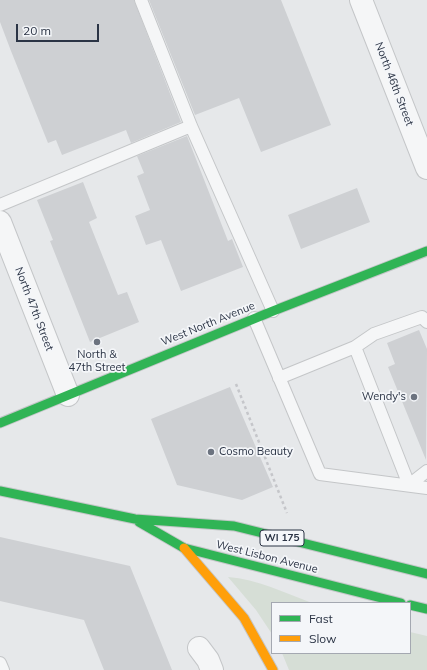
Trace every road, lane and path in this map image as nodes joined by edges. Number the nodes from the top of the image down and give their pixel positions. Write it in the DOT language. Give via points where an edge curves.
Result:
graph roads {
  1 [pos="141,0"];
  2 [pos="361,0"];
  3 [pos="191,126"];
  4 [pos="427,168"];
  5 [pos="0,205"];
  6 [pos="0,222"];
  7 [pos="427,251"];
  8 [pos="273,311"];
  9 [pos="254,318"];
  10 [pos="427,322"];
  11 [pos="355,347"];
  12 [pos="280,378"];
  13 [pos="236,384"];
  14 [pos="68,396"];
  15 [pos="0,423"];
  16 [pos="427,471"];
  17 [pos="409,485"];
  18 [pos="427,488"];
  19 [pos="0,491"];
  20 [pos="135,519"];
  21 [pos="290,519"];
  22 [pos="184,548"];
  23 [pos="427,574"];
  24 [pos="397,602"];
  25 [pos="411,605"];
  26 [pos="427,609"];
  27 [pos="199,648"];
  28 [pos="0,663"];
  29 [pos="3,670"];
  30 [pos="212,670"];
  31 [pos="273,670"];
  1 -- 3 [label="lane"];
  2 -- 4 [label="street, North 46th Street"];
  3 -- 5 [label="lane"];
  3 -- 8 [label="lane"];
  6 -- 14 [label="street, North 47th Street"];
  7 -- 8 [label="main road, West North Avenue"];
  8 -- 9 [label="main road, West North Avenue"];
  9 -- 12 [label="lane"];
  9 -- 14 [label="main road, West North Avenue"];
  10 -- 11 [label="lane" via="422,317 374,334"];
  11 -- 12 [label="lane"];
  11 -- 17 [label="lane"];
  12 -- 17 [label="lane" via="320,474"];
  13 -- 21 [label="path"];
  14 -- 15 [label="main road, West North Avenue"];
  16 -- 17 [label="lane"];
  17 -- 18 [label="lane"];
  19 -- 20 [label="main road, West Lisbon Avenue / WI 175"];
  20 -- 22 [label="main road, West Lisbon Avenue / WI 175"];
  20 -- 23 [label="main road, West Lisbon Avenue / WI 175" via="234,526"];
  22 -- 24 [label="main road, West Lisbon Avenue"];
  22 -- 31 [label="main road, WI 175" via="244,618"];
  25 -- 26 [label="main road"];
  27 -- 30 [label="street"];
  28 -- 29 [label="lane"];
}
